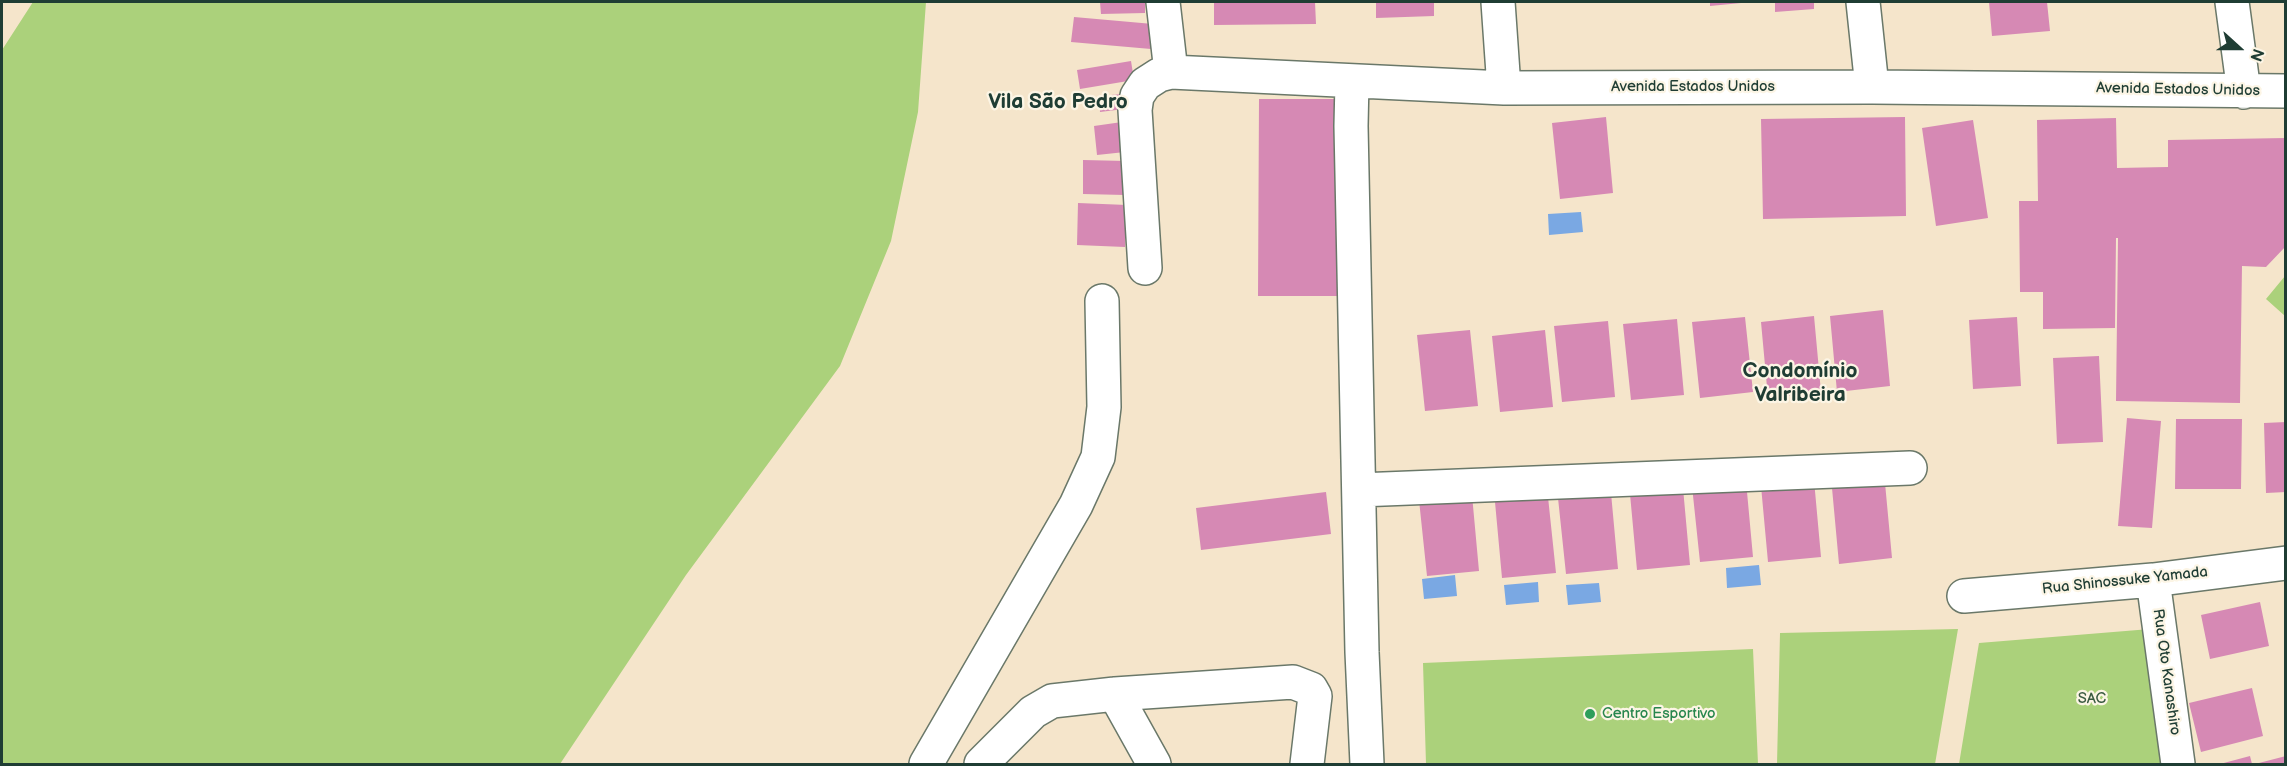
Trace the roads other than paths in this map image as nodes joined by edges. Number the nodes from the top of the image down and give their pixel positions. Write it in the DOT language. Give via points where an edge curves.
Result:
graph roads {
  1 [pos="1163,2"];
  2 [pos="1498,2"];
  3 [pos="1863,2"];
  4 [pos="2232,2"];
  5 [pos="1170,72"];
  6 [pos="1352,81"];
  7 [pos="1872,87"];
  8 [pos="1504,88"];
  9 [pos="2286,91"];
  10 [pos="2244,92"];
  11 [pos="1145,268"];
  12 [pos="1102,301"];
  13 [pos="1910,468"];
  14 [pos="1359,490"];
  15 [pos="2286,563"];
  16 [pos="2153,580"];
  17 [pos="1964,596"];
  18 [pos="1115,694"];
  19 [pos="926,765"];
  20 [pos="981,765"];
  21 [pos="1154,765"];
  22 [pos="1307,765"];
  23 [pos="1367,765"];
  24 [pos="2178,765"];
  1 -- 5 [label="street"];
  2 -- 8 [label="street"];
  3 -- 7 [label="street"];
  4 -- 10 [label="street"];
  5 -- 6 [label="street, Avenida Estados Unidos"];
  5 -- 11 [label="street" via="1145,84 1137,96 1135,110"];
  6 -- 8 [label="street, Avenida Estados Unidos"];
  6 -- 14 [label="street"];
  7 -- 8 [label="street, Avenida Estados Unidos"];
  7 -- 10 [label="street, Avenida Estados Unidos"];
  9 -- 10 [label="street, Avenida Estados Unidos"];
  12 -- 19 [label="street" via="1104,407 1098,457 1076,505"];
  13 -- 14 [label="street"];
  14 -- 23 [label="street"];
  15 -- 16 [label="street, Rua Shinossuke Yamada"];
  16 -- 17 [label="street, Rua Shinossuke Yamada"];
  16 -- 24 [label="street, Rua Oto Kanashiro"];
  18 -- 20 [label="street" via="1042,705"];
  18 -- 21 [label="street"];
  18 -- 22 [label="street" via="1304,684 1315,696"];
}
